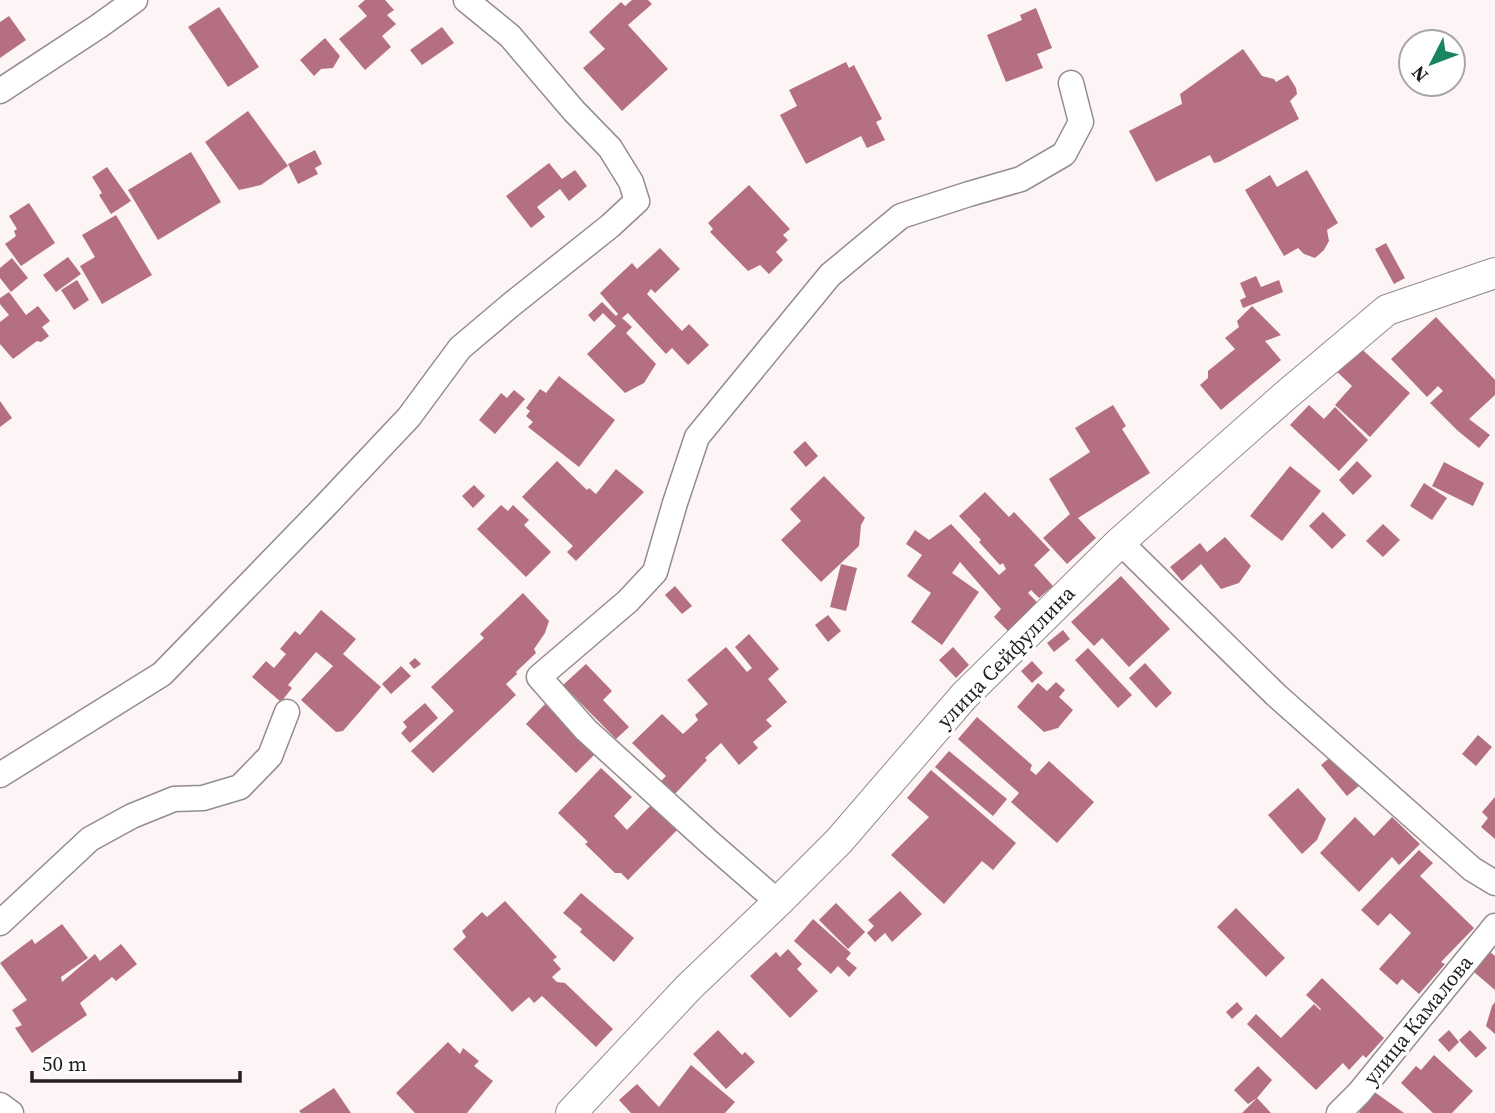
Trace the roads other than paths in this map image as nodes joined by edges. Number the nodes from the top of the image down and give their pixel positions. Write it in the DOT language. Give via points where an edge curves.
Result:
graph roads {
  1 [pos="135,0"];
  2 [pos="466,0"];
  3 [pos="1071,83"];
  4 [pos="0,92"];
  5 [pos="1495,273"];
  6 [pos="1120,542"];
  7 [pos="287,712"];
  8 [pos="0,775"];
  9 [pos="1495,883"];
  10 [pos="779,902"];
  11 [pos="0,923"];
  12 [pos="1495,926"];
  13 [pos="0,1105"];
  14 [pos="11,1113"];
  15 [pos="571,1113"];
  16 [pos="1339,1113"];
  1 -- 4 [label="street"];
  2 -- 8 [label="street" via="510,36 610,148 637,201 460,348 409,417 162,674"];
  3 -- 10 [label="street" via="1081,121 1064,154 1021,180 901,216 830,275 697,437 655,572 539,677 586,730"];
  5 -- 6 [label="street, улица Сейфуллина" via="1387,310"];
  6 -- 9 [label="street" via="1276,695 1472,869"];
  6 -- 10 [label="street, улица Сейфуллина" via="964,696 839,841"];
  7 -- 11 [label="street" via="270,756 240,787 203,798 174,799 90,839"];
  10 -- 15 [label="street, улица Сейфуллина" via="689,987"];
  12 -- 16 [label="street, улица Камалова"];
  13 -- 14 [label="street"];
}
